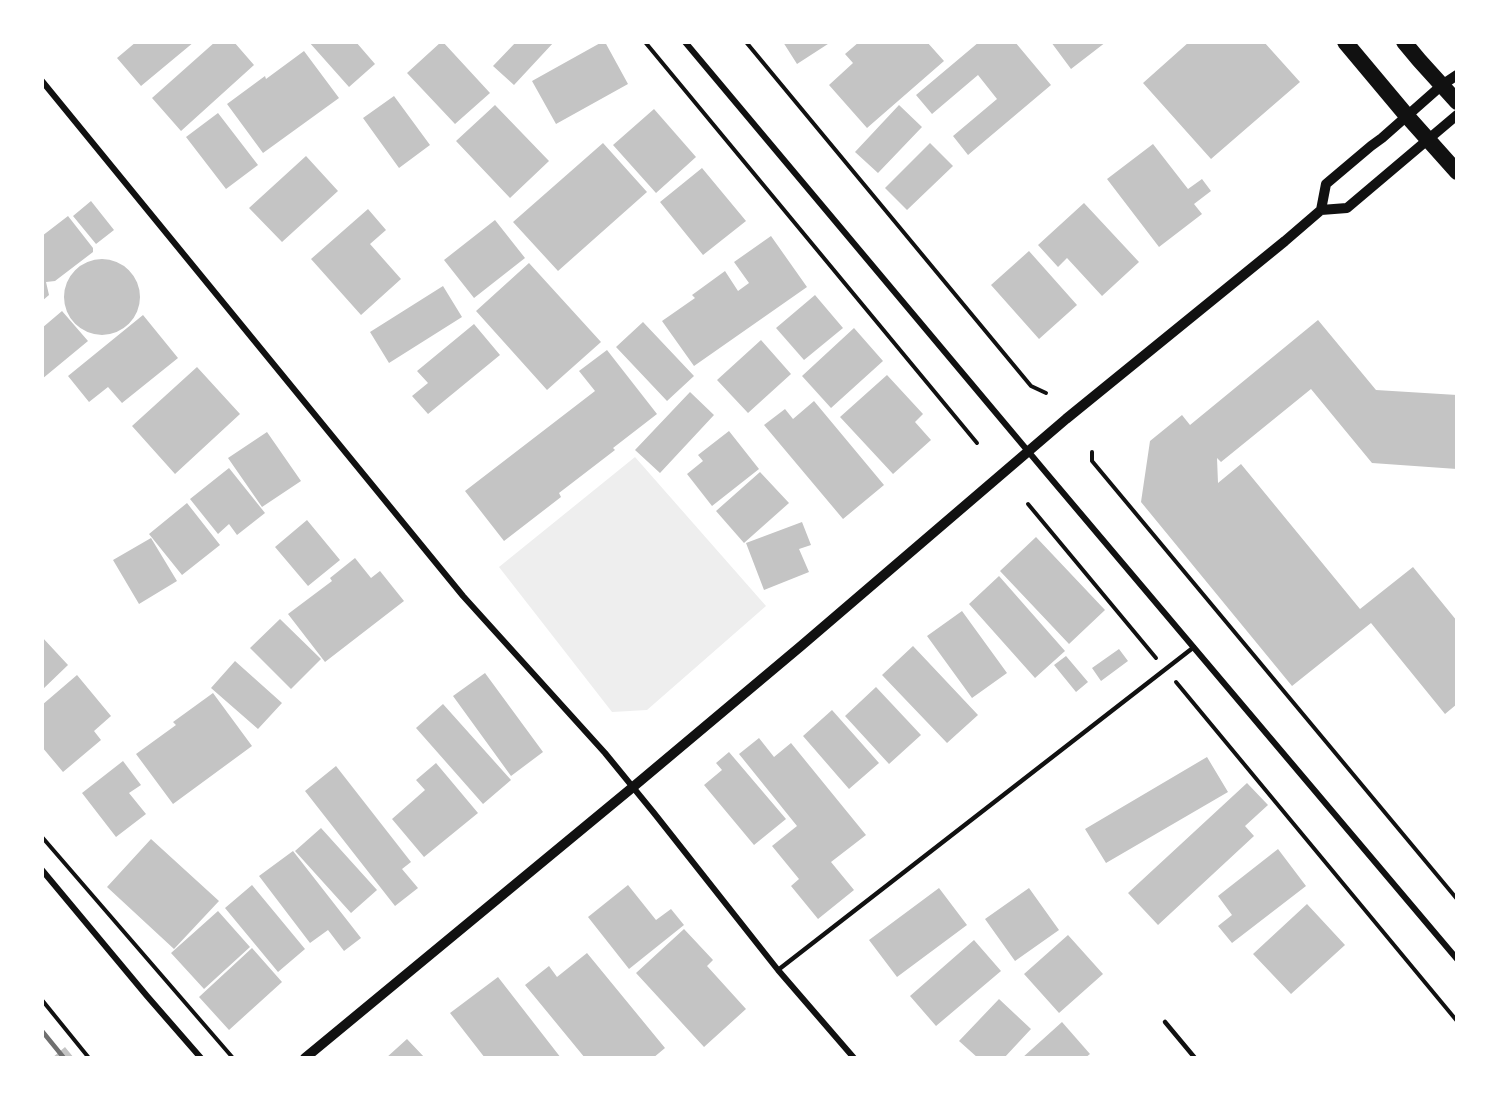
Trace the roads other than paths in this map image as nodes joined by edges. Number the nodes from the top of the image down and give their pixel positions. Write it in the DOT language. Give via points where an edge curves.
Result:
graph roads {
  1 [pos="685,42"];
  2 [pos="1345,42"];
  3 [pos="1404,42"];
  4 [pos="1457,75"];
  5 [pos="42,81"];
  6 [pos="1442,86"];
  7 [pos="1457,102"];
  8 [pos="1457,115"];
  9 [pos="1407,116"];
  10 [pos="1428,140"];
  11 [pos="1457,172"];
  12 [pos="1321,210"];
  13 [pos="1029,451"];
  14 [pos="1194,647"];
  15 [pos="633,787"];
  16 [pos="42,870"];
  17 [pos="1457,959"];
  18 [pos="778,970"];
  19 [pos="1165,1022"];
  20 [pos="201,1058"];
  21 [pos="305,1058"];
  22 [pos="854,1058"];
  23 [pos="1195,1058"];
  1 -- 13 [label="street"];
  2 -- 9 [label="highway"];
  3 -- 6 [label="highway"];
  4 -- 6 [label="street"];
  5 -- 15 [label="street" via="463,596"];
  6 -- 7 [label="highway"];
  6 -- 9 [label="street"];
  8 -- 10 [label="street"];
  9 -- 10 [label="highway"];
  9 -- 12 [label="street" via="1326,184"];
  10 -- 11 [label="highway"];
  10 -- 12 [label="street" via="1347,208"];
  12 -- 13 [label="street"];
  13 -- 14 [label="street"];
  13 -- 15 [label="street"];
  14 -- 17 [label="street"];
  14 -- 18 [label="lane"];
  15 -- 18 [label="street"];
  15 -- 21 [label="street"];
  16 -- 20 [label="street"];
  18 -- 22 [label="street"];
  19 -- 23 [label="lane"];
}
